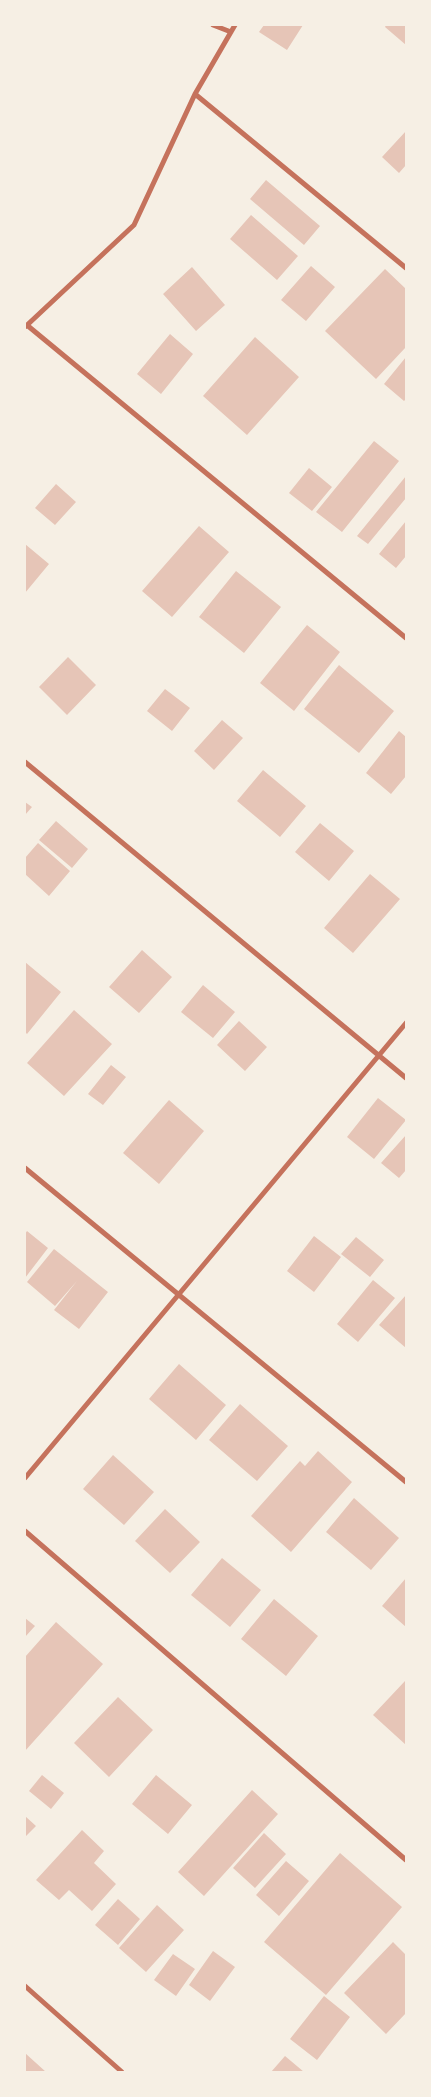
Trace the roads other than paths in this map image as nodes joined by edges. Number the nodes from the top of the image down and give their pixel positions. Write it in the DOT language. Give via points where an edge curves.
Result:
graph roads {
  1 [pos="213,25"];
  2 [pos="235,25"];
  3 [pos="231,32"];
  4 [pos="195,94"];
  5 [pos="406,268"];
  6 [pos="27,326"];
  7 [pos="406,638"];
  8 [pos="25,762"];
  9 [pos="406,1023"];
  10 [pos="378,1056"];
  11 [pos="406,1078"];
  12 [pos="25,1168"];
  13 [pos="179,1294"];
  14 [pos="25,1478"];
  15 [pos="406,1482"];
  16 [pos="25,1531"];
  17 [pos="406,1860"];
  18 [pos="25,1986"];
  19 [pos="122,2072"];
  1 -- 3 [label="street"];
  2 -- 3 [label="street"];
  3 -- 4 [label="street"];
  4 -- 5 [label="street"];
  4 -- 6 [label="street" via="134,225"];
  6 -- 7 [label="street"];
  8 -- 10 [label="street"];
  9 -- 10 [label="street"];
  10 -- 11 [label="street"];
  10 -- 13 [label="street"];
  12 -- 13 [label="street"];
  13 -- 14 [label="street"];
  13 -- 15 [label="street"];
  16 -- 17 [label="street"];
  18 -- 19 [label="street"];
}
